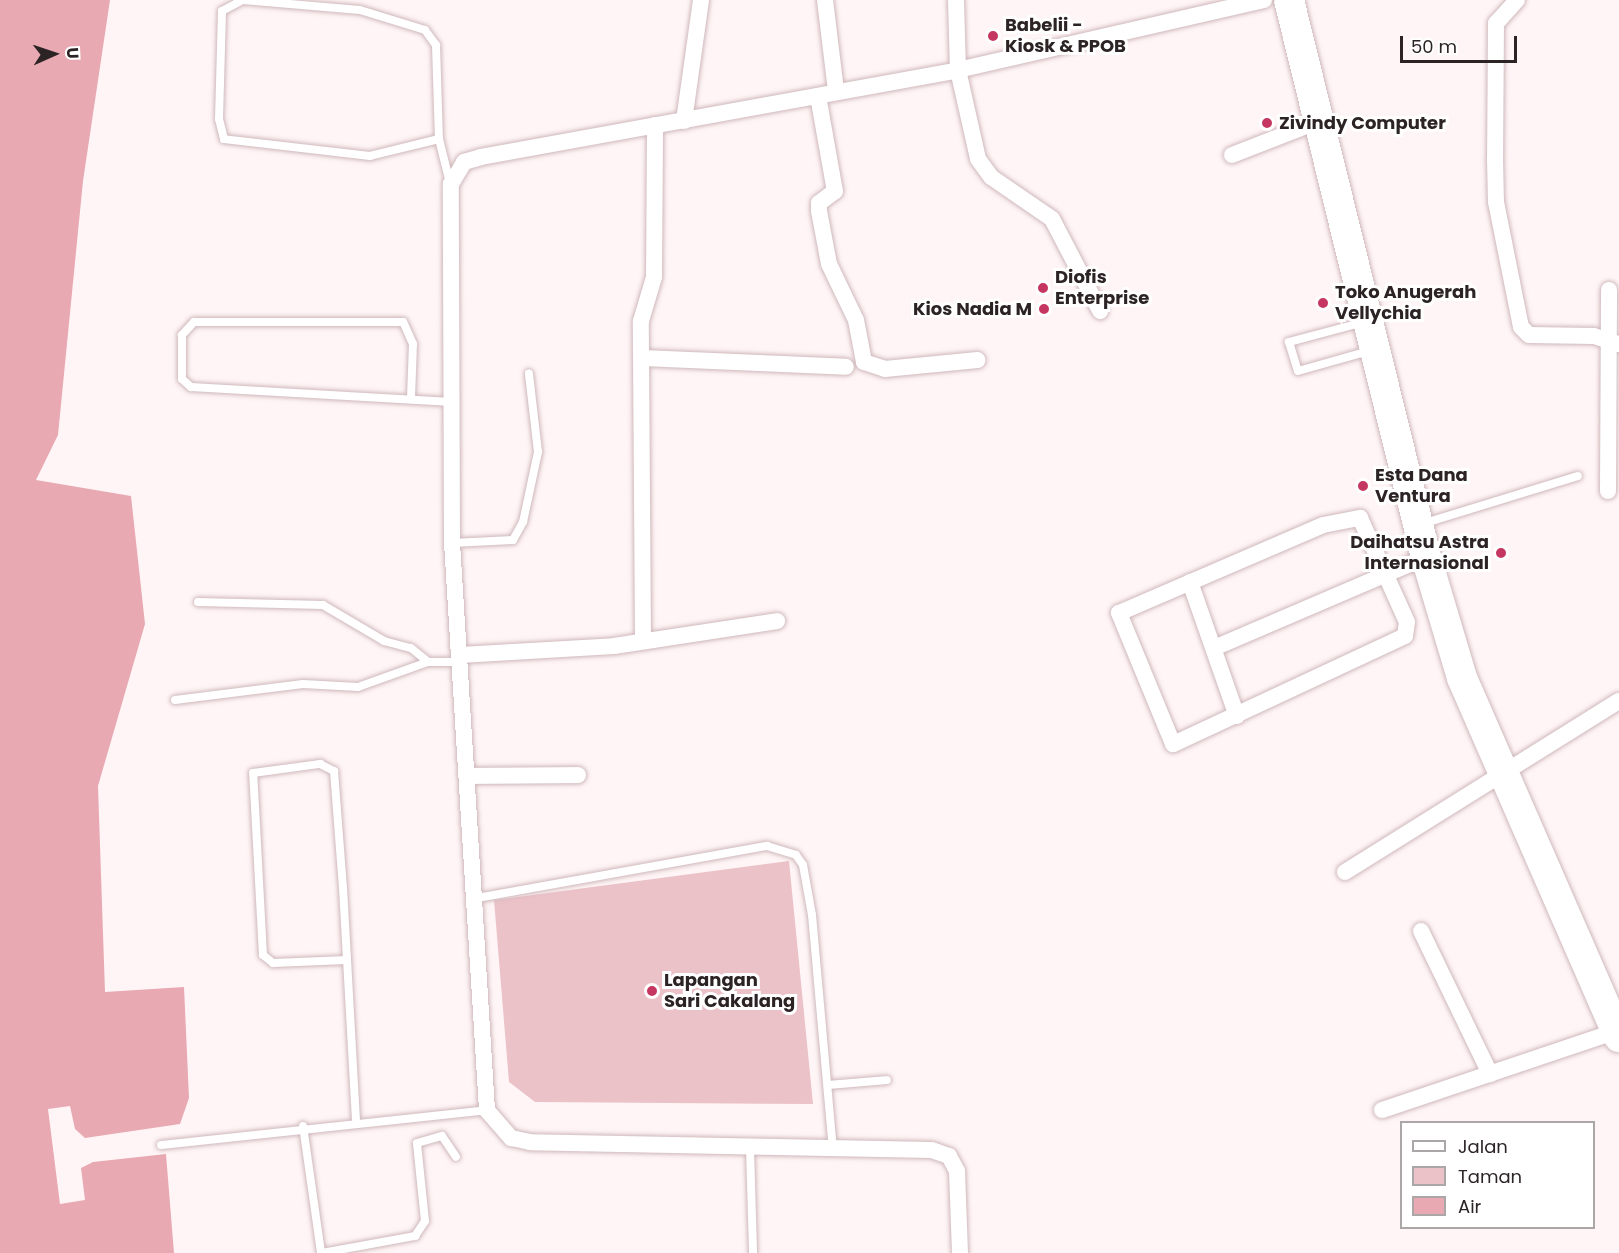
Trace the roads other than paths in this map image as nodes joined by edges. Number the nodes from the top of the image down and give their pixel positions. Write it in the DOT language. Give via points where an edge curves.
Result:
graph roads {
  1 [pos="702,0"];
  2 [pos="825,0"];
  3 [pos="956,0"];
  4 [pos="1264,0"];
  5 [pos="1289,0"];
  6 [pos="1517,0"];
  7 [pos="958,70"];
  8 [pos="836,91"];
  9 [pos="818,96"];
  10 [pos="1322,120"];
  11 [pos="684,121"];
  12 [pos="655,125"];
  13 [pos="439,139"];
  14 [pos="1232,154"];
  15 [pos="450,184"];
  16 [pos="1609,290"];
  17 [pos="1100,311"];
  18 [pos="1372,335"];
  19 [pos="1612,343"];
  20 [pos="643,358"];
  21 [pos="978,360"];
  22 [pos="846,367"];
  23 [pos="529,374"];
  24 [pos="411,398"];
  25 [pos="452,402"];
  26 [pos="1578,476"];
  27 [pos="1608,491"];
  28 [pos="1419,525"];
  29 [pos="452,543"];
  30 [pos="1426,557"];
  31 [pos="1386,573"];
  32 [pos="1190,582"];
  33 [pos="198,602"];
  34 [pos="777,621"];
  35 [pos="643,640"];
  36 [pos="1214,648"];
  37 [pos="460,658"];
  38 [pos="428,662"];
  39 [pos="175,700"];
  40 [pos="1619,701"];
  41 [pos="1238,716"];
  42 [pos="1502,774"];
  43 [pos="578,775"];
  44 [pos="469,776"];
  45 [pos="1345,872"];
  46 [pos="477,898"];
  47 [pos="1421,931"];
  48 [pos="346,960"];
  49 [pos="1618,1034"];
  50 [pos="1490,1074"];
  51 [pos="887,1080"];
  52 [pos="829,1085"];
  53 [pos="487,1110"];
  54 [pos="1382,1110"];
  55 [pos="356,1120"];
  56 [pos="303,1126"];
  57 [pos="161,1144"];
  58 [pos="750,1149"];
  59 [pos="833,1149"];
  60 [pos="456,1157"];
  61 [pos="322,1253"];
  62 [pos="753,1253"];
  63 [pos="960,1253"];
  1 -- 11 [label="street"];
  2 -- 8 [label="street"];
  3 -- 7 [label="street"];
  4 -- 7 [label="street"];
  5 -- 10 [label="highway"];
  6 -- 19 [label="street" via="1496,23 1495,159 1496,202 1521,327 1529,334 1583,335"];
  7 -- 8 [label="street"];
  7 -- 17 [label="street" via="978,159 991,177 1052,219"];
  8 -- 9 [label="street"];
  9 -- 11 [label="street"];
  9 -- 21 [label="street" via="835,191 819,203 819,211 830,264 855,320 864,362 885,369"];
  10 -- 14 [label="street"];
  10 -- 18 [label="highway"];
  11 -- 12 [label="street"];
  12 -- 15 [label="street" via="481,157 464,162"];
  12 -- 20 [label="street" via="654,277 640,321"];
  13 -- 13 [label="lane" via="370,156 224,139 219,119 222,11 243,0 360,10 425,30 436,45"];
  13 -- 15 [label="lane"];
  15 -- 25 [label="street"];
  16 -- 19 [label="street"];
  18 -- 18 [label="lane" via="1298,371 1288,342"];
  18 -- 28 [label="highway"];
  19 -- 27 [label="street"];
  20 -- 22 [label="street"];
  20 -- 35 [label="street"];
  23 -- 29 [label="lane" via="538,452 522,522 513,540"];
  24 -- 24 [label="lane" via="191,387 182,379 182,335 194,322 403,322 413,344"];
  24 -- 25 [label="lane"];
  25 -- 29 [label="street"];
  26 -- 28 [label="lane"];
  28 -- 30 [label="highway"];
  29 -- 37 [label="street"];
  30 -- 31 [label="street"];
  30 -- 42 [label="highway" via="1462,678"];
  31 -- 32 [label="street" via="1365,523 1352,518 1323,525"];
  31 -- 36 [label="street"];
  31 -- 41 [label="street" via="1407,622 1405,636"];
  32 -- 36 [label="street"];
  32 -- 41 [label="street" via="1119,614 1173,744"];
  33 -- 38 [label="lane" via="323,605 384,641 411,648"];
  34 -- 35 [label="street"];
  35 -- 37 [label="street"];
  36 -- 41 [label="street"];
  37 -- 38 [label="lane"];
  37 -- 44 [label="street"];
  38 -- 39 [label="lane" via="358,687 303,684"];
  40 -- 42 [label="street"];
  42 -- 45 [label="street"];
  42 -- 49 [label="highway"];
  43 -- 44 [label="street"];
  44 -- 46 [label="street"];
  46 -- 52 [label="lane" via="768,846 784,849 803,865 808,885"];
  46 -- 53 [label="street"];
  47 -- 50 [label="street"];
  48 -- 48 [label="lane" via="334,771 320,764 253,773 263,955 273,963"];
  48 -- 55 [label="lane"];
  49 -- 50 [label="street"];
  50 -- 54 [label="street"];
  51 -- 52 [label="lane"];
  52 -- 59 [label="lane"];
  53 -- 55 [label="lane"];
  53 -- 58 [label="street" via="511,1138 530,1142"];
  55 -- 56 [label="lane"];
  56 -- 57 [label="lane"];
  56 -- 61 [label="lane"];
  58 -- 59 [label="street"];
  58 -- 62 [label="lane"];
  59 -- 63 [label="street" via="933,1150 949,1156 957,1171"];
  60 -- 61 [label="lane" via="442,1136 417,1143 425,1221 415,1236"];
}
